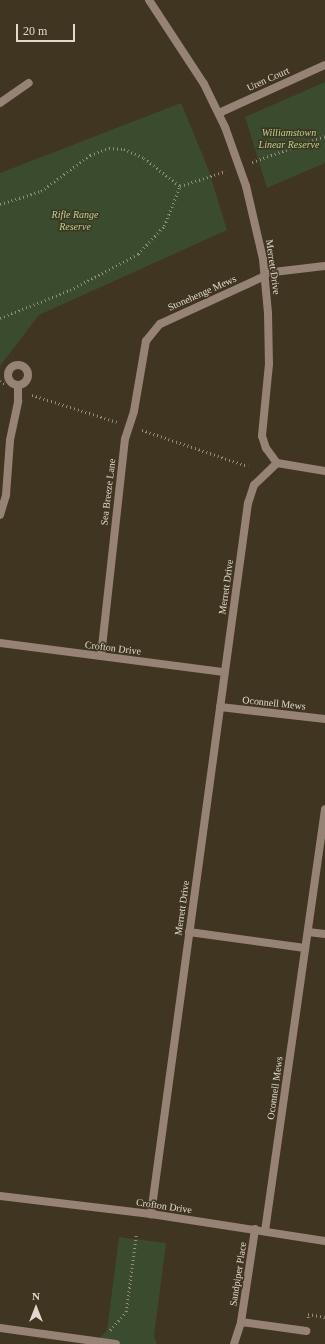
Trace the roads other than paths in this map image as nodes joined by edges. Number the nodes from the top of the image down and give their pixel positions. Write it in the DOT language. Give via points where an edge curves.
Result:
graph roads {
  1 [pos="149,0"];
  2 [pos="325,65"];
  3 [pos="29,83"];
  4 [pos="0,103"];
  5 [pos="219,113"];
  6 [pos="325,266"];
  7 [pos="265,275"];
  8 [pos="150,333"];
  9 [pos="18,385"];
  10 [pos="277,463"];
  11 [pos="325,472"];
  12 [pos="0,515"];
  13 [pos="0,643"];
  14 [pos="101,656"];
  15 [pos="224,672"];
  16 [pos="220,707"];
  17 [pos="325,719"];
  18 [pos="325,809"];
  19 [pos="189,932"];
  20 [pos="308,932"];
  21 [pos="325,934"];
  22 [pos="305,948"];
  23 [pos="0,1196"];
  24 [pos="151,1214"];
  25 [pos="255,1229"];
  26 [pos="264,1231"];
  27 [pos="325,1241"];
  28 [pos="241,1322"];
  29 [pos="0,1328"];
  30 [pos="306,1331"];
  31 [pos="116,1344"];
  32 [pos="234,1344"];
  1 -- 5 [label="street, Merrett Drive" via="192,63"];
  2 -- 5 [label="street, Uren Court"];
  3 -- 4 [label="street"];
  5 -- 7 [label="street, Merrett Drive" via="239,166 255,221"];
  6 -- 7 [label="street, Stonehenge Mews"];
  7 -- 8 [label="street, Stonehenge Mews" via="171,319"];
  7 -- 10 [label="street, Merrett Drive" via="269,357 262,436 266,448"];
  8 -- 14 [label="street, Sea Breeze Lane" via="145,344 134,411 125,439"];
  9 -- 12 [label="street" via="6,494"];
  10 -- 11 [label="street"];
  10 -- 15 [label="street, Merrett Drive" via="254,485 248,503"];
  13 -- 14 [label="street, Crofton Drive"];
  14 -- 15 [label="street, Crofton Drive"];
  15 -- 16 [label="street, Merrett Drive"];
  16 -- 17 [label="street, Oconnell Mews"];
  16 -- 19 [label="street, Merrett Drive"];
  18 -- 20 [label="street, Oconnell Mews"];
  19 -- 22 [label="street"];
  19 -- 24 [label="street, Merrett Drive"];
  20 -- 21 [label="street"];
  20 -- 22 [label="street, Oconnell Mews"];
  22 -- 26 [label="street, Oconnell Mews"];
  23 -- 24 [label="street, Crofton Drive"];
  24 -- 25 [label="street, Crofton Drive"];
  25 -- 26 [label="street, Crofton Drive"];
  25 -- 28 [label="street, Sandpiper Place"];
  26 -- 27 [label="street, Crofton Drive"];
  28 -- 30 [label="street, Sandpiper Place"];
  28 -- 32 [label="street, Sandpiper Place"];
  29 -- 31 [label="street"];
}
